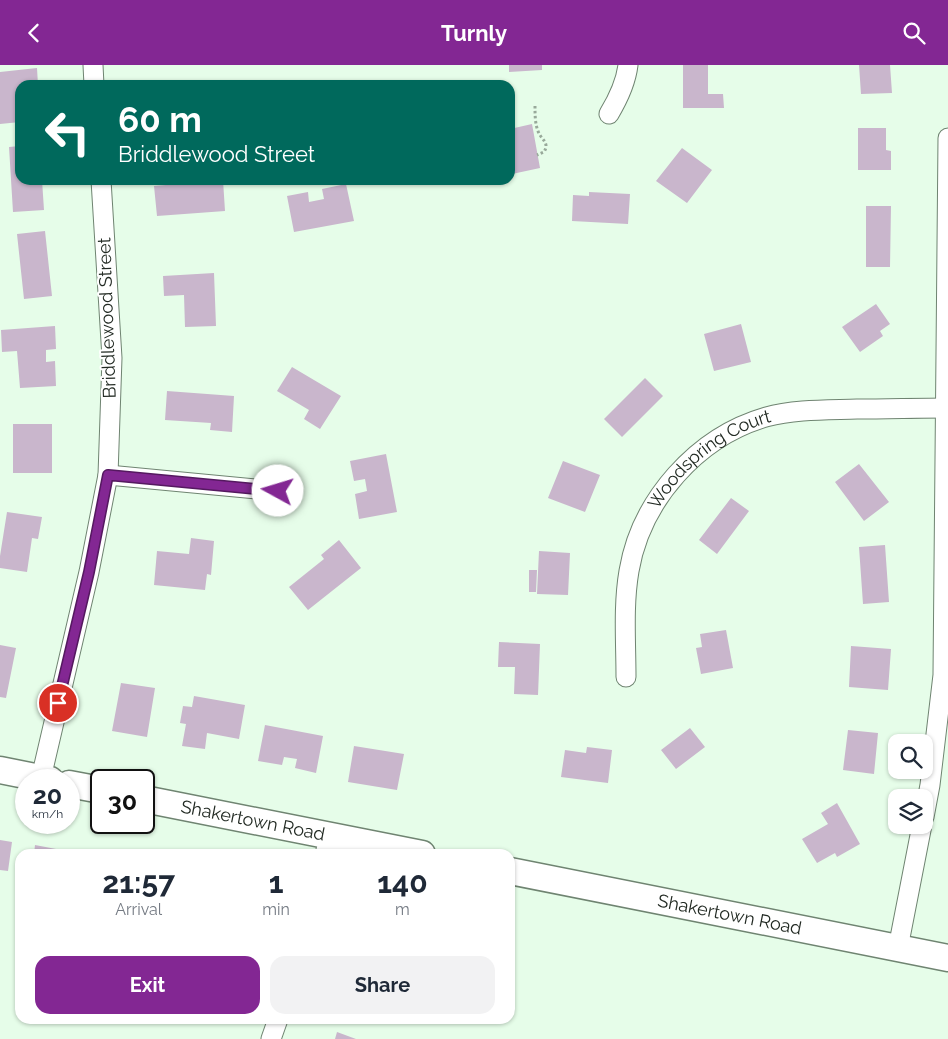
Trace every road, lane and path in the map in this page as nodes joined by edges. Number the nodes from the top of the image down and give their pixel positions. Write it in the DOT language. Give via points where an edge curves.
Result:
graph roads {
  1 [pos="93,65"];
  2 [pos="628,65"];
  3 [pos="94,80"];
  4 [pos="535,106"];
  5 [pos="609,114"];
  6 [pos="948,138"];
  7 [pos="537,155"];
  8 [pos="100,185"];
  9 [pos="947,408"];
  10 [pos="108,475"];
  11 [pos="278,491"];
  12 [pos="626,677"];
  13 [pos="942,739"];
  14 [pos="47,769"];
  15 [pos="0,770"];
  16 [pos="15,773"];
  17 [pos="929,789"];
  18 [pos="155,802"];
  19 [pos="920,834"];
  20 [pos="327,845"];
  21 [pos="369,849"];
  22 [pos="515,872"];
  23 [pos="898,948"];
  24 [pos="948,958"];
  25 [pos="276,1024"];
  26 [pos="271,1039"];
  1 -- 3 [label="street"];
  2 -- 5 [label="street" via="625,80"];
  4 -- 7 [label="path" via="537,130 546,145 544,153"];
  6 -- 9 [label="street"];
  8 -- 10 [label="street, Briddlewood Street" via="112,358"];
  9 -- 12 [label="street, Woodspring Court" via="819,410 767,417 736,429 706,447 667,485 652,508 635,547 626,594"];
  9 -- 13 [label="street"];
  10 -- 11 [label="street"];
  10 -- 14 [label="street, Briddlewood Street"];
  13 -- 17 [label="street"];
  15 -- 16 [label="street"];
  18 -- 20 [label="street, Shakertown Road"];
  19 -- 23 [label="street"];
  20 -- 21 [label="street, Shakertown Road"];
  22 -- 23 [label="street, Shakertown Road"];
  23 -- 24 [label="street, Shakertown Road"];
  25 -- 26 [label="street"];
}
